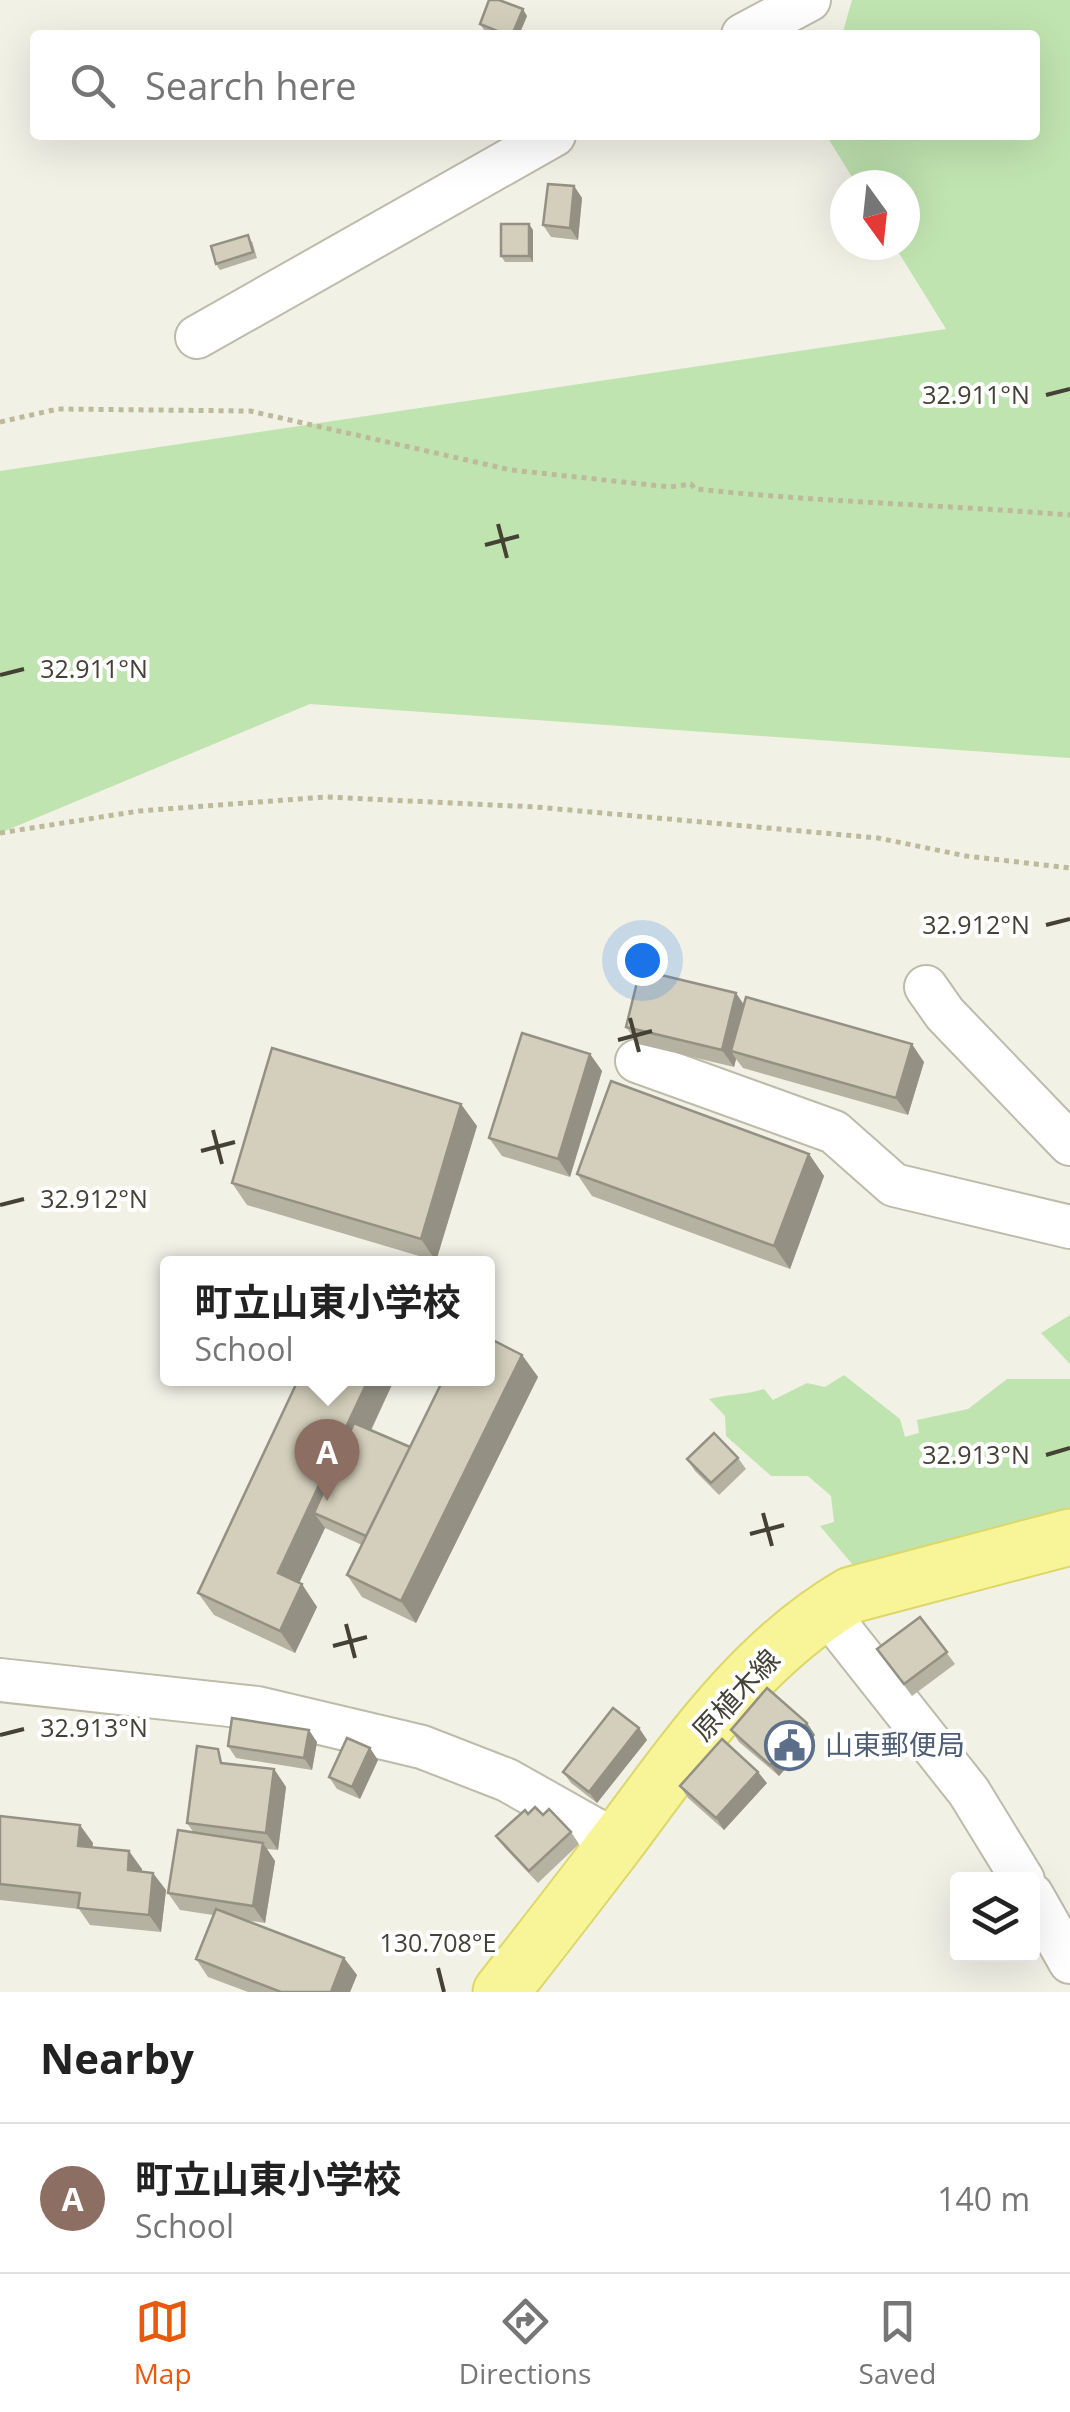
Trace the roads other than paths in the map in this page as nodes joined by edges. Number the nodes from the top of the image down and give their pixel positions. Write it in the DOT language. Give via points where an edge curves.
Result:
graph roads {
  1 [pos="809,0"];
  2 [pos="752,30"];
  3 [pos="545,140"];
  4 [pos="198,338"];
  5 [pos="926,987"];
  6 [pos="637,1061"];
  7 [pos="1070,1144"];
  8 [pos="1070,1227"];
  9 [pos="1070,1537"];
  10 [pos="825,1610"];
  11 [pos="0,1680"];
  12 [pos="617,1842"];
  13 [pos="1018,1872"];
  14 [pos="1040,1910"];
  15 [pos="1070,1962"];
  16 [pos="501,1992"];
  1 -- 2 [label="street"];
  3 -- 4 [label="street"];
  5 -- 7 [label="street"];
  6 -- 8 [label="street" via="834,1132 894,1184"];
  9 -- 10 [label="main road, 原植木線" via="851,1595"];
  10 -- 12 [label="main road, 原植木線" via="742,1684"];
  10 -- 13 [label="street" via="969,1792"];
  11 -- 12 [label="street" via="257,1708 422,1748 507,1780"];
  12 -- 16 [label="main road, 原植木線"];
  14 -- 15 [label="street"];
}
